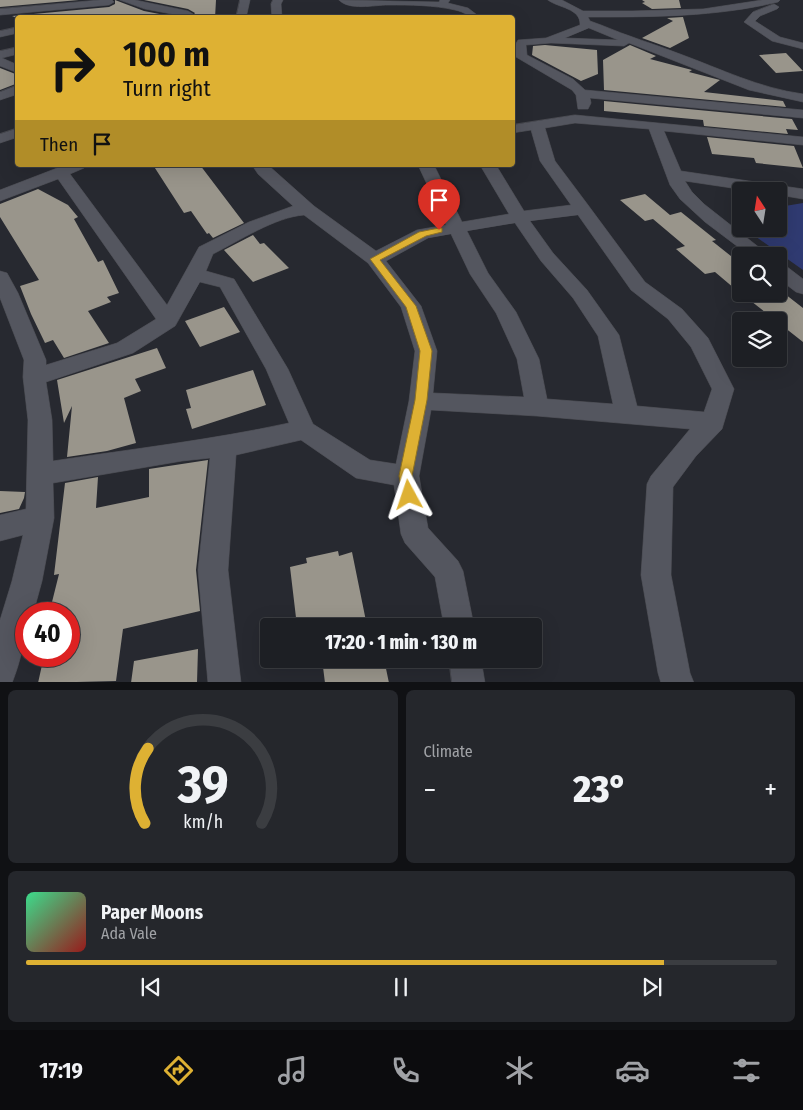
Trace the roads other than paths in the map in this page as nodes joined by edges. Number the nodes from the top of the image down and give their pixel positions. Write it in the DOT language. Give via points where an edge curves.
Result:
graph roads {
  1 [pos="125,0"];
  2 [pos="190,0"];
  3 [pos="245,0"];
  4 [pos="278,0"];
  5 [pos="344,0"];
  6 [pos="553,0"];
  7 [pos="732,0"];
  8 [pos="775,0"];
  9 [pos="784,0"];
  10 [pos="112,1"];
  11 [pos="89,2"];
  12 [pos="444,2"];
  13 [pos="623,3"];
  14 [pos="675,3"];
  15 [pos="746,6"];
  16 [pos="0,12"];
  17 [pos="702,13"];
  18 [pos="78,14"];
  19 [pos="648,14"];
  20 [pos="183,15"];
  21 [pos="188,15"];
  22 [pos="242,15"];
  23 [pos="277,15"];
  24 [pos="474,15"];
  25 [pos="585,19"];
  26 [pos="742,21"];
  27 [pos="15,31"];
  28 [pos="0,34"];
  29 [pos="547,41"];
  30 [pos="642,43"];
  31 [pos="803,46"];
  32 [pos="15,51"];
  33 [pos="0,55"];
  34 [pos="0,61"];
  35 [pos="15,68"];
  36 [pos="15,90"];
  37 [pos="584,94"];
  38 [pos="0,96"];
  39 [pos="787,96"];
  40 [pos="803,98"];
  41 [pos="803,104"];
  42 [pos="803,114"];
  43 [pos="575,119"];
  44 [pos="537,126"];
  45 [pos="655,126"];
  46 [pos="515,129"];
  47 [pos="15,133"];
  48 [pos="0,139"];
  49 [pos="803,141"];
  50 [pos="74,167"];
  51 [pos="261,167"];
  52 [pos="427,167"];
  53 [pos="489,167"];
  54 [pos="61,172"];
  55 [pos="675,175"];
  56 [pos="803,194"];
  57 [pos="0,196"];
  58 [pos="582,209"];
  59 [pos="308,210"];
  60 [pos="519,217"];
  61 [pos="455,227"];
  62 [pos="750,247"];
  63 [pos="374,259"];
  64 [pos="195,274"];
  65 [pos="787,276"];
  66 [pos="1,284"];
  67 [pos="803,288"];
  68 [pos="168,321"];
  69 [pos="34,377"];
  70 [pos="421,400"];
  71 [pos="537,406"];
  72 [pos="627,416"];
  73 [pos="713,422"];
  74 [pos="304,430"];
  75 [pos="224,447"];
  76 [pos="39,474"];
  77 [pos="406,476"];
  78 [pos="40,518"];
  79 [pos="0,528"];
  80 [pos="457,618"];
  81 [pos="466,668"];
  82 [pos="0,672"];
  83 [pos="225,682"];
  84 [pos="469,682"];
  85 [pos="678,682"];
  1 -- 20 [label="street"];
  2 -- 21 [label="street"];
  3 -- 22 [label="street"];
  4 -- 23 [label="street"];
  5 -- 12 [label="street" via="348,3"];
  6 -- 25 [label="street" via="571,6"];
  7 -- 15 [label="street"];
  8 -- 15 [label="street"];
  9 -- 26 [label="street" via="784,3"];
  10 -- 11 [label="street"];
  10 -- 18 [label="street"];
  11 -- 16 [label="street"];
  12 -- 24 [label="street"];
  13 -- 19 [label="street"];
  14 -- 17 [label="street"];
  15 -- 17 [label="street"];
  17 -- 19 [label="street"];
  17 -- 26 [label="street"];
  19 -- 25 [label="street"];
  25 -- 29 [label="street" via="584,27"];
  25 -- 30 [label="street"];
  26 -- 31 [label="street" via="776,39"];
  27 -- 28 [label="street"];
  29 -- 30 [label="street"];
  29 -- 37 [label="street" via="522,42 522,56 578,86"];
  30 -- 39 [label="street" via="750,86"];
  32 -- 33 [label="street"];
  34 -- 35 [label="street"];
  36 -- 38 [label="street"];
  37 -- 42 [label="street"];
  37 -- 43 [label="street" via="585,102"];
  39 -- 40 [label="street"];
  39 -- 41 [label="street"];
  43 -- 44 [label="street"];
  43 -- 45 [label="street"];
  44 -- 46 [label="street"];
  44 -- 58 [label="street" via="548,161"];
  45 -- 49 [label="street"];
  45 -- 55 [label="street"];
  47 -- 48 [label="street"];
  50 -- 54 [label="street"];
  51 -- 59 [label="street"];
  52 -- 61 [label="street"];
  53 -- 60 [label="street"];
  54 -- 57 [label="street"];
  54 -- 68 [label="street"];
  55 -- 56 [label="street"];
  55 -- 62 [label="street" via="692,202"];
  58 -- 60 [label="street"];
  58 -- 73 [label="street" via="638,286 675,314 700,343 723,389"];
  59 -- 63 [label="street"];
  59 -- 64 [label="street" via="293,210 205,251"];
  60 -- 61 [label="street"];
  60 -- 72 [label="street" via="608,335"];
  61 -- 63 [label="street" via="423,234"];
  61 -- 71 [label="street" via="478,274 506,312 528,360"];
  63 -- 70 [label="street" via="411,306 426,351"];
  64 -- 68 [label="street"];
  64 -- 74 [label="street" via="227,283 276,370"];
  65 -- 67 [label="street"];
  66 -- 69 [label="street" via="35,360"];
  68 -- 69 [label="street" via="125,348"];
  69 -- 76 [label="street" via="40,420"];
  70 -- 71 [label="street"];
  70 -- 77 [label="street"];
  71 -- 72 [label="street"];
  72 -- 73 [label="street"];
  73 -- 85 [label="street" via="660,484 656,576"];
  74 -- 75 [label="street"];
  74 -- 77 [label="street" via="365,470"];
  75 -- 76 [label="street"];
  75 -- 83 [label="street" via="213,570"];
  76 -- 78 [label="street"];
  77 -- 80 [label="street" via="415,534 448,571"];
  78 -- 79 [label="street"];
  78 -- 82 [label="street" via="27,580"];
  81 -- 84 [label="street"];
}
